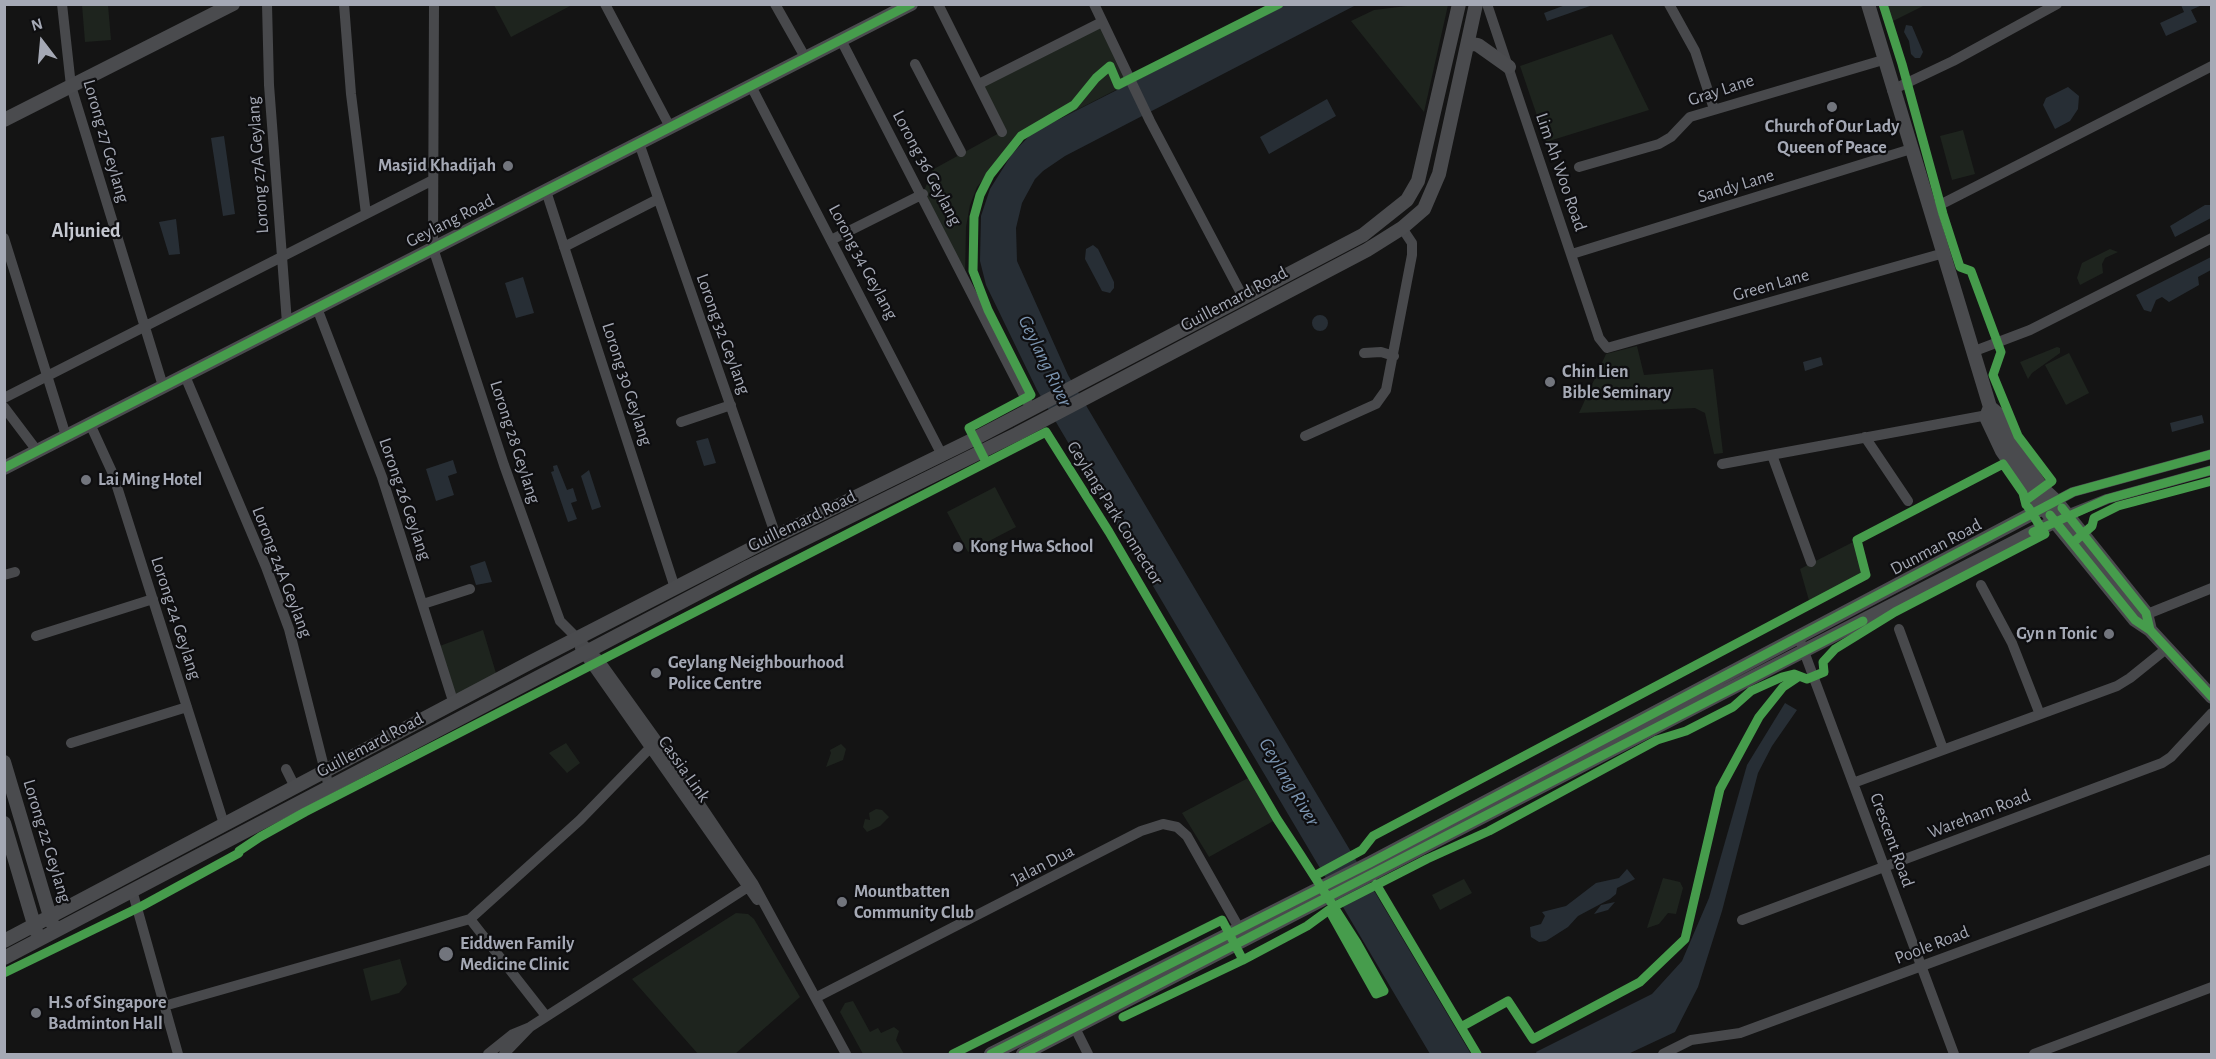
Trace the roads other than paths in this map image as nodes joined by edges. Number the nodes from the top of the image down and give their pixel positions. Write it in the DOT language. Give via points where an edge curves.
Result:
graph roads {
  1 [pos="62,4"];
  2 [pos="233,4"];
  3 [pos="267,4"];
  4 [pos="344,4"];
  5 [pos="434,4"];
  6 [pos="605,4"];
  7 [pos="775,4"];
  8 [pos="938,4"];
  9 [pos="1094,4"];
  10 [pos="1459,4"];
  11 [pos="1476,4"];
  12 [pos="1487,4"];
  13 [pos="1669,4"];
  14 [pos="1868,4"];
  15 [pos="2057,4"];
  16 [pos="909,5"];
  17 [pos="1102,22"];
  18 [pos="841,40"];
  19 [pos="1468,43"];
  20 [pos="805,57"];
  21 [pos="1883,60"];
  22 [pos="915,64"];
  23 [pos="2211,66"];
  24 [pos="1509,67"];
  25 [pos="978,84"];
  26 [pos="71,86"];
  27 [pos="751,86"];
  28 [pos="1892,90"];
  29 [pos="1714,109"];
  30 [pos="4,120"];
  31 [pos="670,127"];
  32 [pos="1002,132"];
  33 [pos="639,143"];
  34 [pos="1911,149"];
  35 [pos="961,152"];
  36 [pos="1579,167"];
  37 [pos="433,180"];
  38 [pos="546,191"];
  39 [pos="923,194"];
  40 [pos="658,199"];
  41 [pos="1930,210"];
  42 [pos="366,214"];
  43 [pos="1402,228"];
  44 [pos="4,238"];
  45 [pos="2211,238"];
  46 [pos="833,239"];
  47 [pos="564,247"];
  48 [pos="433,248"];
  49 [pos="1944,253"];
  50 [pos="1572,254"];
  51 [pos="282,257"];
  52 [pos="1243,297"];
  53 [pos="317,308"];
  54 [pos="287,323"];
  55 [pos="145,326"];
  56 [pos="1607,348"];
  57 [pos="1972,352"];
  58 [pos="1364,353"];
  59 [pos="1394,356"];
  60 [pos="46,376"];
  61 [pos="184,376"];
  62 [pos="163,386"];
  63 [pos="1083,390"];
  64 [pos="4,398"];
  65 [pos="731,405"];
  66 [pos="4,407"];
  67 [pos="1032,409"];
  68 [pos="1991,412"];
  69 [pos="681,422"];
  70 [pos="90,424"];
  71 [pos="66,436"];
  72 [pos="1305,436"];
  73 [pos="1865,437"];
  74 [pos="38,452"];
  75 [pos="2211,454"];
  76 [pos="942,455"];
  77 [pos="1772,455"];
  78 [pos="1722,464"];
  79 [pos="4,468"];
  80 [pos="2211,470"];
  81 [pos="1908,501"];
  82 [pos="2050,505"];
  83 [pos="2061,518"];
  84 [pos="776,536"];
  85 [pos="1811,562"];
  86 [pos="1981,585"];
  87 [pos="675,588"];
  88 [pos="2211,588"];
  89 [pos="466,591"];
  90 [pos="153,599"];
  91 [pos="423,604"];
  92 [pos="2140,617"];
  93 [pos="1899,629"];
  94 [pos="36,636"];
  95 [pos="1798,638"];
  96 [pos="577,640"];
  97 [pos="2166,649"];
  98 [pos="1804,651"];
  99 [pos="587,652"];
  100 [pos="2211,697"];
  101 [pos="454,704"];
  102 [pos="188,707"];
  103 [pos="2039,712"];
  104 [pos="2211,713"];
  105 [pos="71,743"];
  106 [pos="649,749"];
  107 [pos="1943,749"];
  108 [pos="4,762"];
  109 [pos="286,769"];
  110 [pos="324,772"];
  111 [pos="1853,783"];
  112 [pos="295,787"];
  113 [pos="329,787"];
  114 [pos="4,823"];
  115 [pos="224,824"];
  116 [pos="2211,859"];
  117 [pos="1884,867"];
  118 [pos="1370,869"];
  119 [pos="750,885"];
  120 [pos="132,890"];
  121 [pos="50,916"];
  122 [pos="470,919"];
  123 [pos="1742,920"];
  124 [pos="34,924"];
  125 [pos="55,930"];
  126 [pos="1243,935"];
  127 [pos="39,938"];
  128 [pos="4,941"];
  129 [pos="4,958"];
  130 [pos="1922,967"];
  131 [pos="2211,987"];
  132 [pos="817,997"];
  133 [pos="164,1006"];
  134 [pos="546,1016"];
  135 [pos="530,1027"];
  136 [pos="1075,1028"];
  137 [pos="178,1054"];
  138 [pos="488,1054"];
  139 [pos="504,1054"];
  140 [pos="846,1054"];
  141 [pos="991,1054"];
  142 [pos="1023,1054"];
  143 [pos="1088,1054"];
  144 [pos="1663,1054"];
  145 [pos="1954,1054"];
  146 [pos="2034,1054"];
  1 -- 26 [label="street, Lorong 27 Geylang"];
  2 -- 26 [label="main road"];
  3 -- 51 [label="street, Lorong 27A Geylang" via="268,81"];
  4 -- 42 [label="street"];
  5 -- 37 [label="street, Lorong 28 Geylang"];
  6 -- 31 [label="street"];
  7 -- 20 [label="street"];
  8 -- 25 [label="street"];
  9 -- 17 [label="street"];
  10 -- 52 [label="main road, Guillemard Road" via="1418,182 1407,200 1363,235"];
  11 -- 19 [label="main road, Guillemard Road"];
  12 -- 24 [label="street, Lim Ah Woo Road"];
  13 -- 29 [label="street" via="1695,51"];
  14 -- 21 [label="main road"];
  15 -- 28 [label="street"];
  16 -- 18 [label="main road, Geylang Road"];
  17 -- 25 [label="street"];
  17 -- 52 [label="street"];
  18 -- 20 [label="main road, Geylang Road"];
  18 -- 39 [label="street, Lorong 36 Geylang"];
  19 -- 24 [label="main road" via="1478,45"];
  19 -- 43 [label="main road, Guillemard Road" via="1439,174 1424,208"];
  20 -- 27 [label="main road, Geylang Road"];
  21 -- 28 [label="main road"];
  21 -- 29 [label="street, Gray Lane"];
  22 -- 35 [label="street"];
  23 -- 41 [label="street"];
  24 -- 50 [label="street, Lim Ah Woo Road"];
  25 -- 32 [label="street"];
  26 -- 30 [label="main road"];
  26 -- 55 [label="street, Lorong 27 Geylang"];
  27 -- 31 [label="main road, Geylang Road"];
  27 -- 46 [label="street, Lorong 34 Geylang"];
  28 -- 34 [label="main road"];
  29 -- 36 [label="street, Gray Lane" via="1686,119 1671,137 1646,150"];
  31 -- 33 [label="main road, Geylang Road"];
  33 -- 38 [label="main road, Geylang Road"];
  33 -- 40 [label="street, Lorong 32 Geylang"];
  34 -- 41 [label="main road"];
  34 -- 50 [label="street, Sandy Lane"];
  37 -- 42 [label="street"];
  37 -- 48 [label="street, Lorong 28 Geylang"];
  38 -- 47 [label="street, Lorong 30 Geylang"];
  38 -- 48 [label="main road, Geylang Road"];
  39 -- 46 [label="street"];
  39 -- 67 [label="street, Lorong 36 Geylang"];
  40 -- 47 [label="street"];
  40 -- 65 [label="street, Lorong 32 Geylang"];
  41 -- 49 [label="main road"];
  42 -- 51 [label="street"];
  43 -- 59 [label="street" via="1412,243 1412,255"];
  43 -- 63 [label="main road, Guillemard Road" via="1357,255"];
  44 -- 60 [label="street"];
  45 -- 57 [label="street" via="2030,330"];
  46 -- 76 [label="street, Lorong 34 Geylang"];
  47 -- 87 [label="street, Lorong 30 Geylang"];
  48 -- 53 [label="main road, Geylang Road"];
  48 -- 96 [label="street, Lorong 28 Geylang" via="560,621"];
  49 -- 56 [label="street, Green Lane"];
  49 -- 57 [label="main road"];
  50 -- 56 [label="street, Lim Ah Woo Road" via="1599,338"];
  51 -- 54 [label="street, Lorong 27A Geylang"];
  51 -- 55 [label="street"];
  52 -- 63 [label="main road, Guillemard Road"];
  53 -- 54 [label="main road, Geylang Road"];
  53 -- 91 [label="street, Lorong 26 Geylang" via="382,477"];
  54 -- 61 [label="main road, Geylang Road"];
  55 -- 60 [label="street"];
  55 -- 62 [label="street, Lorong 27 Geylang"];
  57 -- 68 [label="main road"];
  58 -- 59 [label="street"];
  59 -- 72 [label="street" via="1386,390 1377,404"];
  60 -- 64 [label="street"];
  60 -- 71 [label="street"];
  61 -- 62 [label="main road, Geylang Road"];
  61 -- 110 [label="street, Lorong 24A Geylang" via="289,629"];
  62 -- 70 [label="main road, Geylang Road"];
  63 -- 67 [label="main road, Guillemard Road"];
  63 -- 99 [label="main road, Guillemard Road" via="1039,421"];
  65 -- 69 [label="street"];
  65 -- 84 [label="street, Lorong 32 Geylang"];
  66 -- 74 [label="street"];
  67 -- 76 [label="main road, Guillemard Road"];
  68 -- 73 [label="street"];
  68 -- 82 [label="main road" via="2002,451"];
  70 -- 71 [label="main road, Geylang Road"];
  70 -- 90 [label="street, Lorong 24 Geylang" via="113,474"];
  71 -- 74 [label="main road, Geylang Road"];
  73 -- 77 [label="street"];
  73 -- 81 [label="street"];
  74 -- 79 [label="main road, Geylang Road"];
  75 -- 82 [label="street, Dunman Road" via="2073,492"];
  76 -- 84 [label="main road, Guillemard Road"];
  77 -- 78 [label="street"];
  77 -- 85 [label="street"];
  80 -- 83 [label="street, Dunman Road" via="2107,499"];
  82 -- 83 [label="main road"];
  82 -- 95 [label="main road, Dunman Road"];
  83 -- 92 [label="main road"];
  83 -- 98 [label="main road, Dunman Road"];
  84 -- 87 [label="main road, Guillemard Road"];
  86 -- 103 [label="street" via="2012,643"];
  87 -- 96 [label="main road, Guillemard Road"];
  88 -- 92 [label="street"];
  89 -- 91 [label="street"];
  90 -- 94 [label="street"];
  90 -- 102 [label="street, Lorong 24 Geylang"];
  91 -- 101 [label="street, Lorong 26 Geylang"];
  92 -- 97 [label="main road"];
  93 -- 107 [label="street"];
  95 -- 98 [label="street, Crescent Road"];
  95 -- 118 [label="main road, Dunman Road"];
  96 -- 99 [label="street, Cassia Link"];
  96 -- 101 [label="main road, Guillemard Road"];
  97 -- 100 [label="main road"];
  97 -- 103 [label="street" via="2117,686"];
  98 -- 111 [label="street, Crescent Road"];
  98 -- 118 [label="main road, Dunman Road"];
  99 -- 106 [label="street, Cassia Link"];
  99 -- 113 [label="main road, Guillemard Road"];
  99 -- 119 [label="street, Cassia Link" via="663,749"];
  101 -- 110 [label="main road, Guillemard Road"];
  102 -- 105 [label="street"];
  102 -- 115 [label="street, Lorong 24 Geylang"];
  103 -- 107 [label="street"];
  104 -- 117 [label="street, Wareham Road" via="2162,763"];
  106 -- 119 [label="street, Cassia Link"];
  106 -- 122 [label="street"];
  107 -- 111 [label="street"];
  108 -- 121 [label="main road, Lorong 22 Geylang"];
  109 -- 112 [label="street"];
  110 -- 112 [label="main road, Guillemard Road"];
  110 -- 113 [label="street, Lorong 24A Geylang"];
  111 -- 117 [label="street, Crescent Road"];
  112 -- 115 [label="main road, Guillemard Road"];
  113 -- 120 [label="main road, Guillemard Road"];
  114 -- 124 [label="main road, Lorong 22 Geylang"];
  115 -- 121 [label="main road, Guillemard Road"];
  116 -- 130 [label="street, Poole Road"];
  117 -- 123 [label="street, Wareham Road"];
  117 -- 130 [label="street, Crescent Road"];
  118 -- 126 [label="main road"];
  119 -- 132 [label="street, Cassia Link"];
  119 -- 134 [label="street"];
  120 -- 125 [label="main road, Guillemard Road"];
  120 -- 133 [label="street"];
  121 -- 124 [label="main road, Guillemard Road"];
  121 -- 125 [label="main road, Lorong 22 Geylang"];
  122 -- 133 [label="street"];
  122 -- 134 [label="street"];
  124 -- 127 [label="main road, Lorong 22 Geylang"];
  124 -- 128 [label="main road, Guillemard Road"];
  125 -- 127 [label="main road, Guillemard Road"];
  126 -- 132 [label="street, Jalan Dua" via="1188,836 1177,827 1163,824 1140,831"];
  126 -- 136 [label="main road"];
  126 -- 141 [label="main road"];
  127 -- 129 [label="main road, Guillemard Road"];
  130 -- 144 [label="street, Poole Road" via="1740,1033 1691,1040"];
  130 -- 145 [label="street, Crescent Road"];
  131 -- 146 [label="street"];
  132 -- 140 [label="street, Cassia Link"];
  133 -- 137 [label="street"];
  134 -- 135 [label="street"];
  135 -- 138 [label="street" via="513,1034"];
  135 -- 139 [label="street"];
  136 -- 142 [label="main road"];
  136 -- 143 [label="street"];
}
